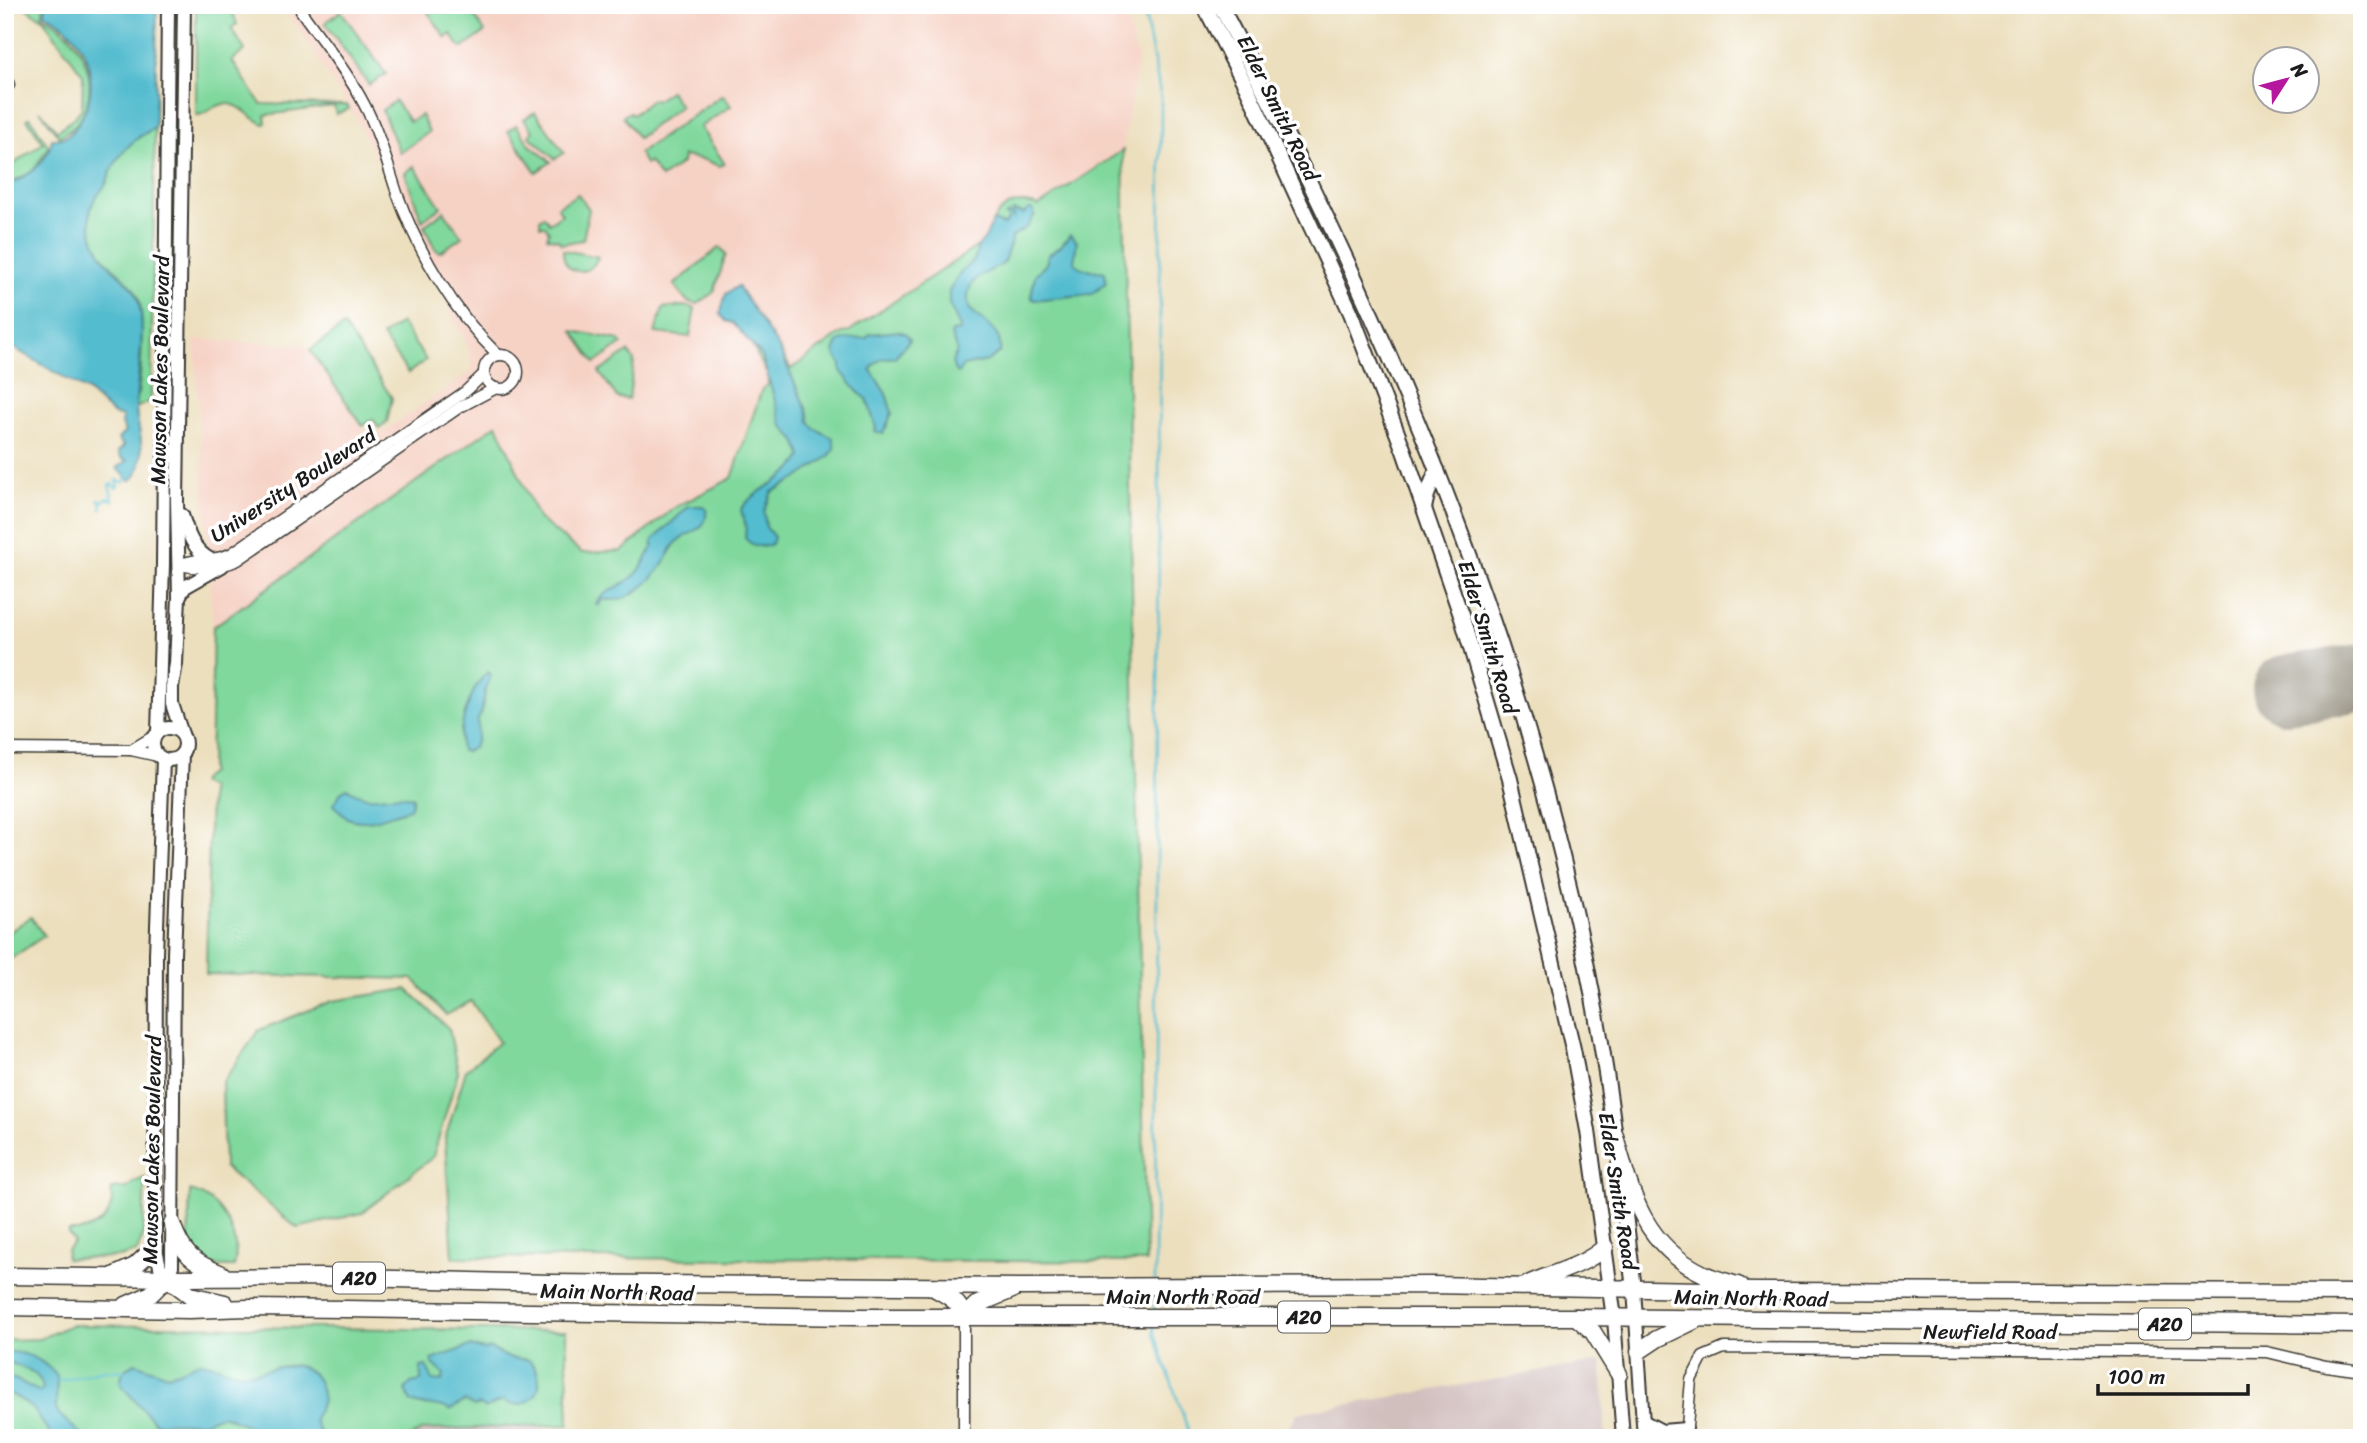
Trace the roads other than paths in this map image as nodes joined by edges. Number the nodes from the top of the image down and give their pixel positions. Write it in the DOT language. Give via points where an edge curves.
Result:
graph roads {
  1 [pos="168,5"];
  2 [pos="184,5"];
  3 [pos="1205,5"];
  4 [pos="1220,5"];
  5 [pos="301,11"];
  6 [pos="5,74"];
  7 [pos="5,91"];
  8 [pos="478,335"];
  9 [pos="498,355"];
  10 [pos="487,362"];
  11 [pos="484,373"];
  12 [pos="496,388"];
  13 [pos="1404,452"];
  14 [pos="1437,470"];
  15 [pos="177,501"];
  16 [pos="1424,510"];
  17 [pos="217,563"];
  18 [pos="163,564"];
  19 [pos="179,565"];
  20 [pos="179,597"];
  21 [pos="156,734"];
  22 [pos="182,734"];
  23 [pos="5,749"];
  24 [pos="131,750"];
  25 [pos="182,754"];
  26 [pos="161,758"];
  27 [pos="1615,1136"];
  28 [pos="172,1224"];
  29 [pos="155,1247"];
  30 [pos="1605,1247"];
  31 [pos="5,1276"];
  32 [pos="110,1277"];
  33 [pos="231,1277"];
  34 [pos="167,1278"];
  35 [pos="928,1286"];
  36 [pos="1522,1286"];
  37 [pos="1021,1287"];
  38 [pos="1611,1288"];
  39 [pos="1634,1289"];
  40 [pos="1756,1291"];
  41 [pos="2362,1293"];
  42 [pos="5,1307"];
  43 [pos="114,1308"];
  44 [pos="248,1308"];
  45 [pos="964,1317"];
  46 [pos="1576,1317"];
  47 [pos="1614,1318"];
  48 [pos="1637,1318"];
  49 [pos="1698,1319"];
  50 [pos="2362,1325"];
  51 [pos="1639,1352"];
  52 [pos="2362,1371"];
  53 [pos="1619,1374"];
  54 [pos="1643,1421"];
  55 [pos="1686,1434"];
  56 [pos="964,1438"];
  57 [pos="1623,1438"];
  58 [pos="1644,1438"];
  1 -- 18 [label="street, Mawson Lakes Boulevard"];
  2 -- 15 [label="street, Mawson Lakes Boulevard"];
  3 -- 13 [label="main road, Elder Smith Road" via="1351,313"];
  4 -- 14 [label="main road, Elder Smith Road" via="1357,279"];
  5 -- 8 [label="street" via="364,103 414,233 439,280"];
  6 -- 7 [label="street" via="9,81"];
  8 -- 9 [label="street"];
  8 -- 10 [label="street"];
  9 -- 10 [label="street"];
  9 -- 12 [label="street" via="510,357 518,374 509,387"];
  10 -- 11 [label="street"];
  11 -- 12 [label="street"];
  11 -- 17 [label="street, University Boulevard" via="456,398"];
  12 -- 17 [label="street, University Boulevard" via="460,407 251,553"];
  13 -- 14 [label="main road"];
  13 -- 16 [label="main road, Elder Smith Road"];
  14 -- 16 [label="main road"];
  14 -- 27 [label="main road, Elder Smith Road" via="1499,636 1542,777 1593,994"];
  15 -- 17 [label="street" via="188,536 201,553"];
  15 -- 19 [label="street, Mawson Lakes Boulevard"];
  16 -- 30 [label="main road, Elder Smith Road" via="1510,779 1573,1049"];
  17 -- 19 [label="street, University Boulevard"];
  17 -- 20 [label="street" via="184,587"];
  18 -- 19 [label="street"];
  18 -- 21 [label="street, Mawson Lakes Boulevard"];
  19 -- 20 [label="street, Mawson Lakes Boulevard"];
  20 -- 22 [label="street, Mawson Lakes Boulevard" via="172,705"];
  21 -- 22 [label="street" via="168,728"];
  21 -- 24 [label="street"];
  21 -- 26 [label="street" via="153,747"];
  22 -- 25 [label="street"];
  23 -- 24 [label="street"];
  24 -- 26 [label="street"];
  25 -- 26 [label="street" via="173,760"];
  25 -- 28 [label="street, Mawson Lakes Boulevard" via="174,954"];
  26 -- 29 [label="street, Mawson Lakes Boulevard"];
  27 -- 39 [label="main road, Elder Smith Road"];
  27 -- 40 [label="highway" via="1641,1214 1664,1247 1706,1275"];
  28 -- 33 [label="highway" via="182,1248 195,1262"];
  28 -- 34 [label="street, Mawson Lakes Boulevard" via="172,1263"];
  29 -- 32 [label="highway" via="135,1265"];
  29 -- 34 [label="street, Mawson Lakes Boulevard"];
  30 -- 36 [label="highway"];
  30 -- 38 [label="main road, Elder Smith Road"];
  31 -- 32 [label="highway, Main North Road / A20"];
  32 -- 34 [label="highway, Main North Road / A20"];
  33 -- 34 [label="highway, Main North Road / A20"];
  33 -- 35 [label="highway, Main North Road / A20"];
  34 -- 43 [label="highway" via="143,1299"];
  34 -- 44 [label="highway" via="190,1295"];
  35 -- 37 [label="highway, Main North Road / A20"];
  35 -- 45 [label="highway" via="957,1302"];
  36 -- 37 [label="highway, Main North Road / A20"];
  36 -- 38 [label="highway, Main North Road / A20"];
  37 -- 45 [label="highway" via="976,1305"];
  38 -- 39 [label="highway, Main North Road / A20"];
  38 -- 47 [label="main road, Elder Smith Road"];
  39 -- 40 [label="highway, Main North Road / A20"];
  39 -- 48 [label="street"];
  40 -- 41 [label="highway, Main North Road / A20"];
  42 -- 43 [label="highway, Main North Road / A20"];
  43 -- 44 [label="highway, Main North Road / A20"];
  44 -- 45 [label="highway, Main North Road / A20"];
  45 -- 46 [label="highway, Main North Road / A20"];
  45 -- 56 [label="street"];
  46 -- 47 [label="highway, Main North Road / A20"];
  46 -- 53 [label="highway" via="1593,1332"];
  47 -- 48 [label="highway, Main North Road / A20"];
  47 -- 53 [label="street"];
  48 -- 49 [label="highway, Main North Road / A20"];
  48 -- 51 [label="street"];
  49 -- 50 [label="highway, Main North Road / A20"];
  49 -- 51 [label="highway"];
  51 -- 54 [label="street"];
  52 -- 55 [label="street, Newfield Road" via="2267,1352 1724,1348 1703,1356 1691,1380"];
  53 -- 57 [label="street"];
  54 -- 55 [label="street" via="1662,1431"];
  54 -- 58 [label="street"];
}
